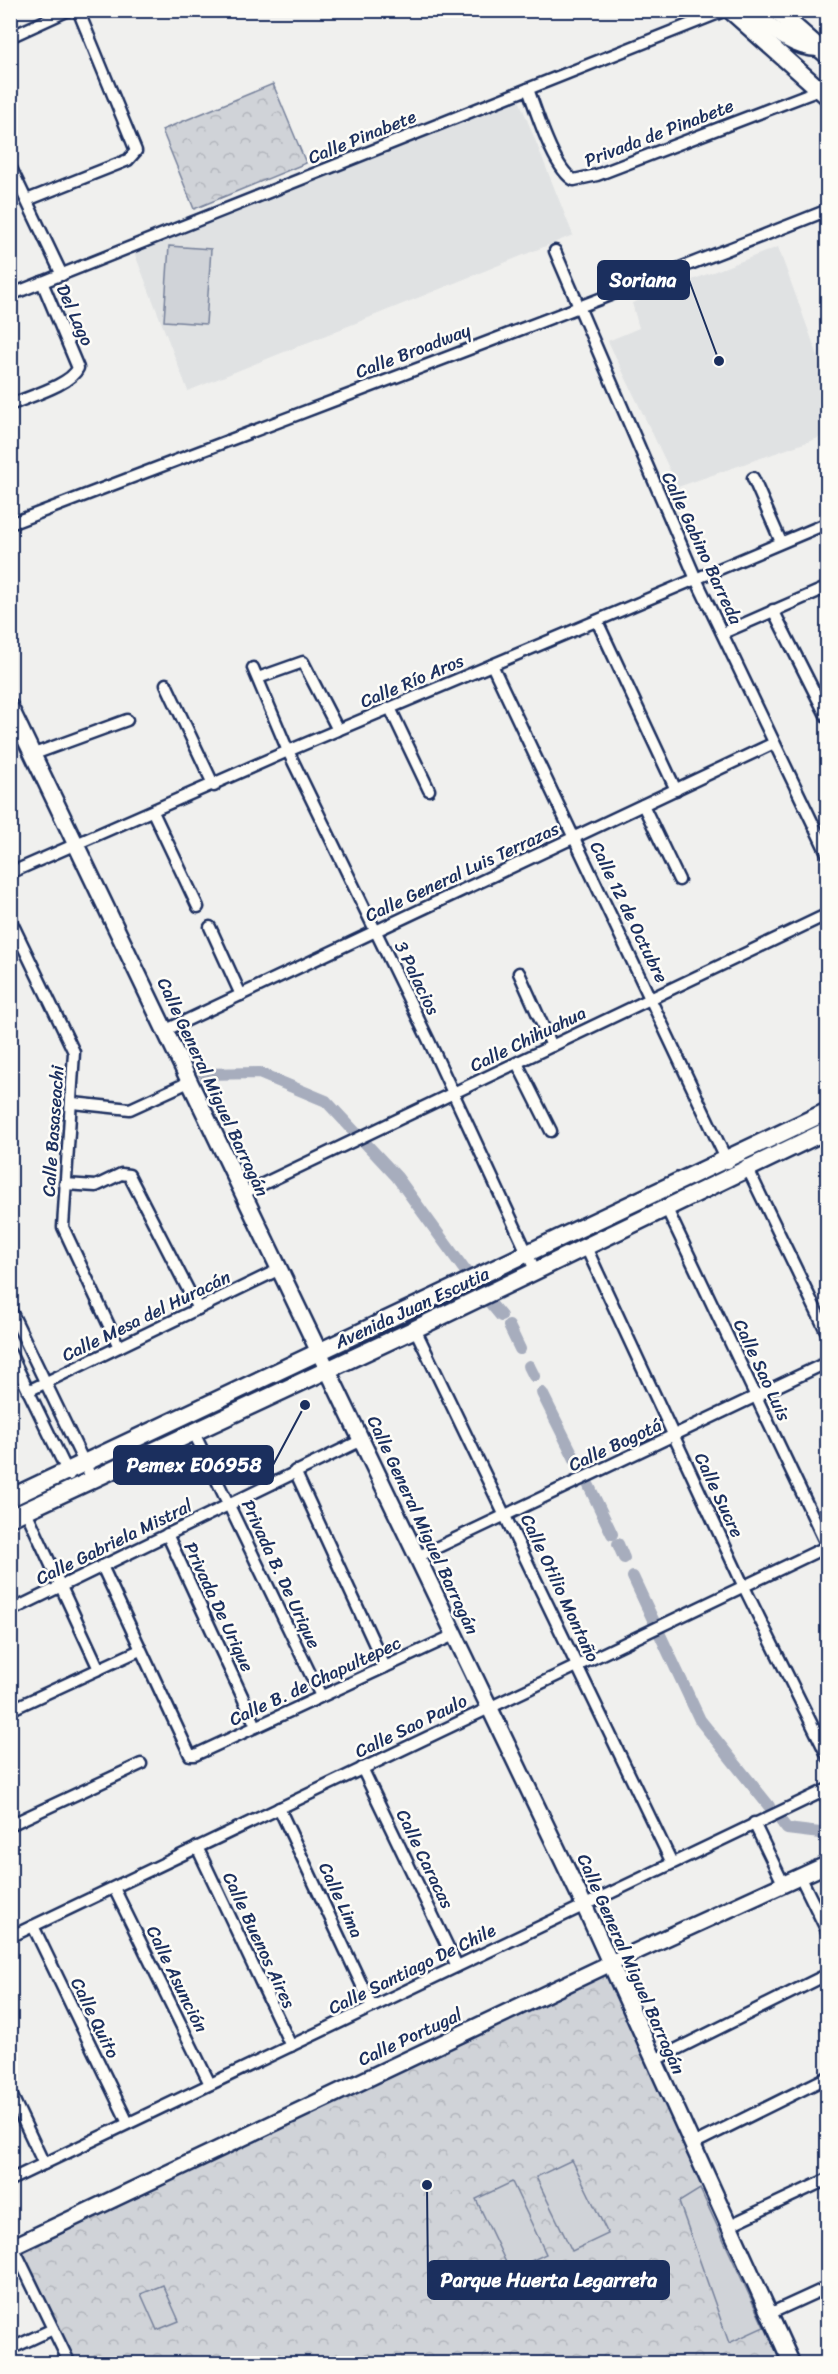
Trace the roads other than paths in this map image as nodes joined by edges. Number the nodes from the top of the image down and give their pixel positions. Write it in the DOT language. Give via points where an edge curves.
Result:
graph roads {
  1 [pos="69,10"];
  2 [pos="78,10"];
  3 [pos="728,10"];
  4 [pos="750,10"];
  5 [pos="776,10"];
  6 [pos="10,37"];
  7 [pos="823,52"];
  8 [pos="528,89"];
  9 [pos="823,93"];
  10 [pos="10,166"];
  11 [pos="27,200"];
  12 [pos="828,210"];
  13 [pos="555,252"];
  14 [pos="62,275"];
  15 [pos="42,282"];
  16 [pos="10,295"];
  17 [pos="578,308"];
  18 [pos="10,405"];
  19 [pos="753,478"];
  20 [pos="828,522"];
  21 [pos="10,524"];
  22 [pos="781,542"];
  23 [pos="696,579"];
  24 [pos="828,587"];
  25 [pos="773,610"];
  26 [pos="597,621"];
  27 [pos="723,633"];
  28 [pos="492,665"];
  29 [pos="166,684"];
  30 [pos="10,707"];
  31 [pos="390,708"];
  32 [pos="828,719"];
  33 [pos="127,720"];
  34 [pos="338,730"];
  35 [pos="774,743"];
  36 [pos="288,751"];
  37 [pos="34,754"];
  38 [pos="213,786"];
  39 [pos="429,790"];
  40 [pos="676,790"];
  41 [pos="643,805"];
  42 [pos="153,812"];
  43 [pos="575,837"];
  44 [pos="76,846"];
  45 [pos="828,855"];
  46 [pos="10,873"];
  47 [pos="679,880"];
  48 [pos="198,907"];
  49 [pos="828,914"];
  50 [pos="10,919"];
  51 [pos="210,927"];
  52 [pos="376,931"];
  53 [pos="519,974"];
  54 [pos="242,995"];
  55 [pos="652,998"];
  56 [pos="164,1031"];
  57 [pos="552,1046"];
  58 [pos="517,1063"];
  59 [pos="189,1082"];
  60 [pos="453,1093"];
  61 [pos="73,1102"];
  62 [pos="828,1111"];
  63 [pos="828,1130"];
  64 [pos="552,1131"];
  65 [pos="736,1164"];
  66 [pos="65,1184"];
  67 [pos="242,1194"];
  68 [pos="666,1207"];
  69 [pos="585,1245"];
  70 [pos="527,1254"];
  71 [pos="507,1264"];
  72 [pos="278,1270"];
  73 [pos="535,1270"];
  74 [pos="515,1280"];
  75 [pos="467,1283"];
  76 [pos="476,1299"];
  77 [pos="10,1309"];
  78 [pos="198,1309"];
  79 [pos="415,1329"];
  80 [pos="828,1335"];
  81 [pos="119,1347"];
  82 [pos="10,1353"];
  83 [pos="320,1353"];
  84 [pos="828,1362"];
  85 [pos="328,1370"];
  86 [pos="46,1382"];
  87 [pos="28,1391"];
  88 [pos="756,1396"];
  89 [pos="194,1433"];
  90 [pos="673,1437"];
  91 [pos="362,1440"];
  92 [pos="84,1463"];
  93 [pos="67,1471"];
  94 [pos="295,1471"];
  95 [pos="92,1479"];
  96 [pos="75,1487"];
  97 [pos="10,1498"];
  98 [pos="229,1503"];
  99 [pos="506,1514"];
  100 [pos="18,1515"];
  101 [pos="167,1534"];
  102 [pos="827,1547"];
  103 [pos="417,1557"];
  104 [pos="102,1566"];
  105 [pos="61,1586"];
  106 [pos="744,1587"];
  107 [pos="10,1611"];
  108 [pos="454,1635"];
  109 [pos="140,1650"];
  110 [pos="579,1666"];
  111 [pos="385,1667"];
  112 [pos="99,1668"];
  113 [pos="321,1696"];
  114 [pos="488,1707"];
  115 [pos="10,1710"];
  116 [pos="256,1726"];
  117 [pos="828,1757"];
  118 [pos="141,1764"];
  119 [pos="362,1768"];
  120 [pos="828,1788"];
  121 [pos="279,1808"];
  122 [pos="754,1823"];
  123 [pos="10,1825"];
  124 [pos="197,1847"];
  125 [pos="672,1863"];
  126 [pos="828,1864"];
  127 [pos="800,1876"];
  128 [pos="783,1883"];
  129 [pos="114,1888"];
  130 [pos="584,1905"];
  131 [pos="33,1926"];
  132 [pos="828,1933"];
  133 [pos="10,1937"];
  134 [pos="611,1963"];
  135 [pos="457,1966"];
  136 [pos="828,1974"];
  137 [pos="372,2007"];
  138 [pos="291,2046"];
  139 [pos="653,2061"];
  140 [pos="828,2077"];
  141 [pos="210,2084"];
  142 [pos="10,2092"];
  143 [pos="128,2123"];
  144 [pos="693,2145"];
  145 [pos="44,2163"];
  146 [pos="828,2179"];
  147 [pos="10,2180"];
  148 [pos="728,2226"];
  149 [pos="11,2246"];
  150 [pos="828,2287"];
  151 [pos="769,2314"];
  152 [pos="53,2329"];
  153 [pos="10,2349"];
  154 [pos="70,2364"];
  155 [pos="792,2364"];
  1 -- 6 [label="street"];
  2 -- 11 [label="street" via="136,152 128,160"];
  3 -- 8 [label="street, Calle Pinabete"];
  3 -- 9 [label="main road"];
  4 -- 7 [label="main road" via="788,40"];
  5 -- 7 [label="main road"];
  8 -- 9 [label="street, Privada de Pinabete" via="554,154 564,172 574,180"];
  8 -- 14 [label="street, Calle Pinabete"];
  10 -- 11 [label="street"];
  11 -- 14 [label="street"];
  12 -- 17 [label="street, Calle Broadway"];
  13 -- 17 [label="street, Calle Gabino Barreda"];
  14 -- 15 [label="street, Calle Pinabete"];
  15 -- 16 [label="street, Calle Pinabete"];
  15 -- 18 [label="street, Del Lago" via="78,368 74,376"];
  17 -- 21 [label="street, Calle Broadway"];
  17 -- 23 [label="street, Calle Gabino Barreda"];
  19 -- 22 [label="street"];
  20 -- 22 [label="street, Calle Río Aros"];
  22 -- 23 [label="street, Calle Río Aros"];
  23 -- 26 [label="street, Calle Río Aros"];
  23 -- 27 [label="street, Calle Gabino Barreda"];
  24 -- 25 [label="street"];
  25 -- 27 [label="street"];
  25 -- 32 [label="street"];
  26 -- 28 [label="street, Calle Río Aros"];
  26 -- 40 [label="street"];
  27 -- 35 [label="street, Calle Gabino Barreda"];
  28 -- 31 [label="street, Calle Río Aros"];
  28 -- 43 [label="street, Calle 12 de Octubre"];
  29 -- 38 [label="street"];
  30 -- 37 [label="main road, Calle General Miguel Barragán"];
  31 -- 34 [label="street, Calle Río Aros"];
  31 -- 39 [label="street"];
  33 -- 37 [label="street"];
  34 -- 36 [label="street, Calle Río Aros"];
  34 -- 36 [label="street, 3 Palacios" via="303,662 255,673"];
  35 -- 40 [label="street, Calle General Luis Terrazas"];
  35 -- 45 [label="street, Calle Gabino Barreda"];
  36 -- 38 [label="street, Calle Río Aros"];
  36 -- 52 [label="street, 3 Palacios"];
  37 -- 44 [label="main road, Calle General Miguel Barragán"];
  38 -- 42 [label="street, Calle Río Aros"];
  40 -- 41 [label="street, Calle General Luis Terrazas"];
  41 -- 43 [label="street, Calle General Luis Terrazas"];
  41 -- 47 [label="street"];
  42 -- 44 [label="street, Calle Río Aros"];
  42 -- 48 [label="street"];
  43 -- 52 [label="street, Calle General Luis Terrazas"];
  43 -- 55 [label="street, Calle 12 de Octubre"];
  44 -- 46 [label="street, Calle Río Aros"];
  44 -- 56 [label="main road, Calle General Miguel Barragán"];
  49 -- 55 [label="street, Calle Chihuahua"];
  50 -- 61 [label="street, Calle Basaseachi" via="74,1052"];
  51 -- 54 [label="street"];
  52 -- 54 [label="street, Calle General Luis Terrazas"];
  52 -- 60 [label="street, 3 Palacios"];
  53 -- 57 [label="street"];
  54 -- 56 [label="street, Calle General Luis Terrazas"];
  55 -- 57 [label="street, Calle Chihuahua"];
  55 -- 65 [label="street, Calle 12 de Octubre"];
  56 -- 59 [label="main road, Calle General Miguel Barragán"];
  57 -- 58 [label="street, Calle Chihuahua"];
  58 -- 60 [label="street, Calle Chihuahua"];
  58 -- 64 [label="street"];
  59 -- 61 [label="street" via="130,1109"];
  59 -- 67 [label="main road, Calle General Miguel Barragán"];
  60 -- 67 [label="street, Calle Chihuahua"];
  60 -- 70 [label="street, 3 Palacios"];
  61 -- 66 [label="street, Calle Basaseachi"];
  62 -- 65 [label="main road, Avenida Juan Escutia"];
  63 -- 65 [label="main road, Avenida Juan Escutia"];
  65 -- 68 [label="main road, Avenida Juan Escutia"];
  65 -- 70 [label="main road, Avenida Juan Escutia"];
  65 -- 80 [label="street, Calle 12 de Octubre"];
  66 -- 78 [label="street" via="91,1186 129,1175"];
  66 -- 81 [label="street, Calle Basaseachi" via="64,1232"];
  67 -- 72 [label="main road, Calle General Miguel Barragán"];
  68 -- 69 [label="main road, Avenida Juan Escutia"];
  68 -- 88 [label="street, Calle Sao Luis"];
  69 -- 73 [label="main road, Avenida Juan Escutia"];
  69 -- 90 [label="street, Calle Sucre"];
  70 -- 71 [label="main road, Avenida Juan Escutia"];
  70 -- 73 [label="street, 3 Palacios"];
  71 -- 74 [label="main road"];
  71 -- 75 [label="main road, Avenida Juan Escutia"];
  72 -- 78 [label="street, Calle Mesa del Huracán"];
  72 -- 83 [label="main road, Calle General Miguel Barragán"];
  73 -- 74 [label="main road, Avenida Juan Escutia"];
  74 -- 76 [label="main road, Avenida Juan Escutia"];
  75 -- 76 [label="main road"];
  75 -- 83 [label="main road, Avenida Juan Escutia"];
  76 -- 79 [label="main road, Avenida Juan Escutia"];
  77 -- 86 [label="street"];
  78 -- 81 [label="street, Calle Mesa del Huracán"];
  79 -- 85 [label="main road, Avenida Juan Escutia"];
  79 -- 99 [label="street, Calle Otilio Montaño"];
  81 -- 86 [label="street, Calle Mesa del Huracán"];
  82 -- 87 [label="street"];
  83 -- 85 [label="main road, Calle General Miguel Barragán"];
  83 -- 92 [label="main road, Avenida Juan Escutia"];
  84 -- 88 [label="street, Calle Bogotá"];
  85 -- 89 [label="main road, Avenida Juan Escutia"];
  85 -- 91 [label="main road, Calle General Miguel Barragán"];
  86 -- 87 [label="street, Calle Mesa del Huracán"];
  86 -- 92 [label="street"];
  87 -- 93 [label="street"];
  88 -- 90 [label="street, Calle Bogotá"];
  88 -- 102 [label="street, Calle Sao Luis"];
  89 -- 95 [label="main road, Avenida Juan Escutia"];
  89 -- 98 [label="street, Privada B. De Urique"];
  90 -- 99 [label="street, Calle Bogotá"];
  90 -- 106 [label="street, Calle Sucre"];
  91 -- 94 [label="street, Calle Gabriela Mistral"];
  91 -- 103 [label="main road, Calle General Miguel Barragán"];
  92 -- 93 [label="main road, Avenida Juan Escutia"];
  92 -- 95 [label="street"];
  93 -- 96 [label="street"];
  93 -- 97 [label="main road, Avenida Juan Escutia"];
  94 -- 98 [label="street, Calle Gabriela Mistral"];
  94 -- 111 [label="street"];
  95 -- 96 [label="main road, Avenida Juan Escutia"];
  96 -- 100 [label="main road, Avenida Juan Escutia"];
  98 -- 101 [label="street, Calle Gabriela Mistral"];
  98 -- 113 [label="street, Privada B. De Urique"];
  99 -- 103 [label="street, Calle Bogotá"];
  99 -- 110 [label="street, Calle Otilio Montaño"];
  100 -- 105 [label="street"];
  101 -- 104 [label="street, Calle Gabriela Mistral"];
  101 -- 116 [label="street, Privada De Urique"];
  102 -- 106 [label="street, Calle Sao Paulo"];
  103 -- 108 [label="main road, Calle General Miguel Barragán"];
  104 -- 105 [label="street, Calle Gabriela Mistral"];
  104 -- 109 [label="street"];
  105 -- 107 [label="street, Calle Gabriela Mistral"];
  105 -- 112 [label="street"];
  106 -- 110 [label="street, Calle Sao Paulo"];
  106 -- 117 [label="street, Calle Sucre"];
  108 -- 111 [label="street, Calle B. de Chapultepec"];
  108 -- 114 [label="main road, Calle General Miguel Barragán"];
  109 -- 112 [label="street"];
  109 -- 116 [label="street, Calle B. de Chapultepec" via="190,1755"];
  110 -- 114 [label="street, Calle Sao Paulo"];
  110 -- 125 [label="street, Calle Otilio Montaño"];
  111 -- 113 [label="street, Calle B. de Chapultepec"];
  112 -- 115 [label="street"];
  113 -- 116 [label="street, Calle B. de Chapultepec"];
  114 -- 119 [label="street, Calle Sao Paulo"];
  114 -- 130 [label="main road, Calle General Miguel Barragán"];
  118 -- 123 [label="street"];
  119 -- 121 [label="street, Calle Sao Paulo"];
  119 -- 135 [label="street, Calle Caracas"];
  120 -- 122 [label="street, Calle Santiago De Chile"];
  121 -- 124 [label="street, Calle Sao Paulo"];
  121 -- 137 [label="street, Calle Lima"];
  122 -- 125 [label="street, Calle Santiago De Chile"];
  122 -- 128 [label="street"];
  124 -- 129 [label="street, Calle Sao Paulo"];
  124 -- 138 [label="street, Calle Buenos Aires"];
  125 -- 130 [label="street, Calle Santiago De Chile"];
  126 -- 127 [label="main road, Calle Portugal"];
  127 -- 128 [label="main road, Calle Portugal"];
  127 -- 132 [label="street"];
  128 -- 134 [label="main road, Calle Portugal"];
  129 -- 131 [label="street, Calle Sao Paulo"];
  129 -- 141 [label="street, Calle Asunción"];
  130 -- 134 [label="main road, Calle General Miguel Barragán"];
  130 -- 135 [label="street, Calle Santiago De Chile"];
  131 -- 133 [label="street, Calle Sao Paulo"];
  131 -- 143 [label="street, Calle Quito"];
  134 -- 139 [label="main road, Calle General Miguel Barragán"];
  134 -- 149 [label="main road, Calle Portugal"];
  135 -- 137 [label="street, Calle Santiago De Chile"];
  136 -- 139 [label="street"];
  137 -- 138 [label="street, Calle Santiago De Chile"];
  138 -- 141 [label="street, Calle Santiago De Chile"];
  139 -- 144 [label="main road, Calle General Miguel Barragán"];
  140 -- 144 [label="street"];
  141 -- 143 [label="street, Calle Santiago De Chile"];
  142 -- 145 [label="street"];
  143 -- 145 [label="street, Calle Santiago De Chile"];
  144 -- 148 [label="main road, Calle General Miguel Barragán"];
  145 -- 147 [label="street, Calle Santiago De Chile"];
  146 -- 148 [label="street"];
  148 -- 151 [label="main road, Calle General Miguel Barragán"];
  149 -- 152 [label="street"];
  150 -- 151 [label="street"];
  151 -- 155 [label="main road, Calle General Miguel Barragán"];
  152 -- 153 [label="street"];
  152 -- 154 [label="street"];
}
